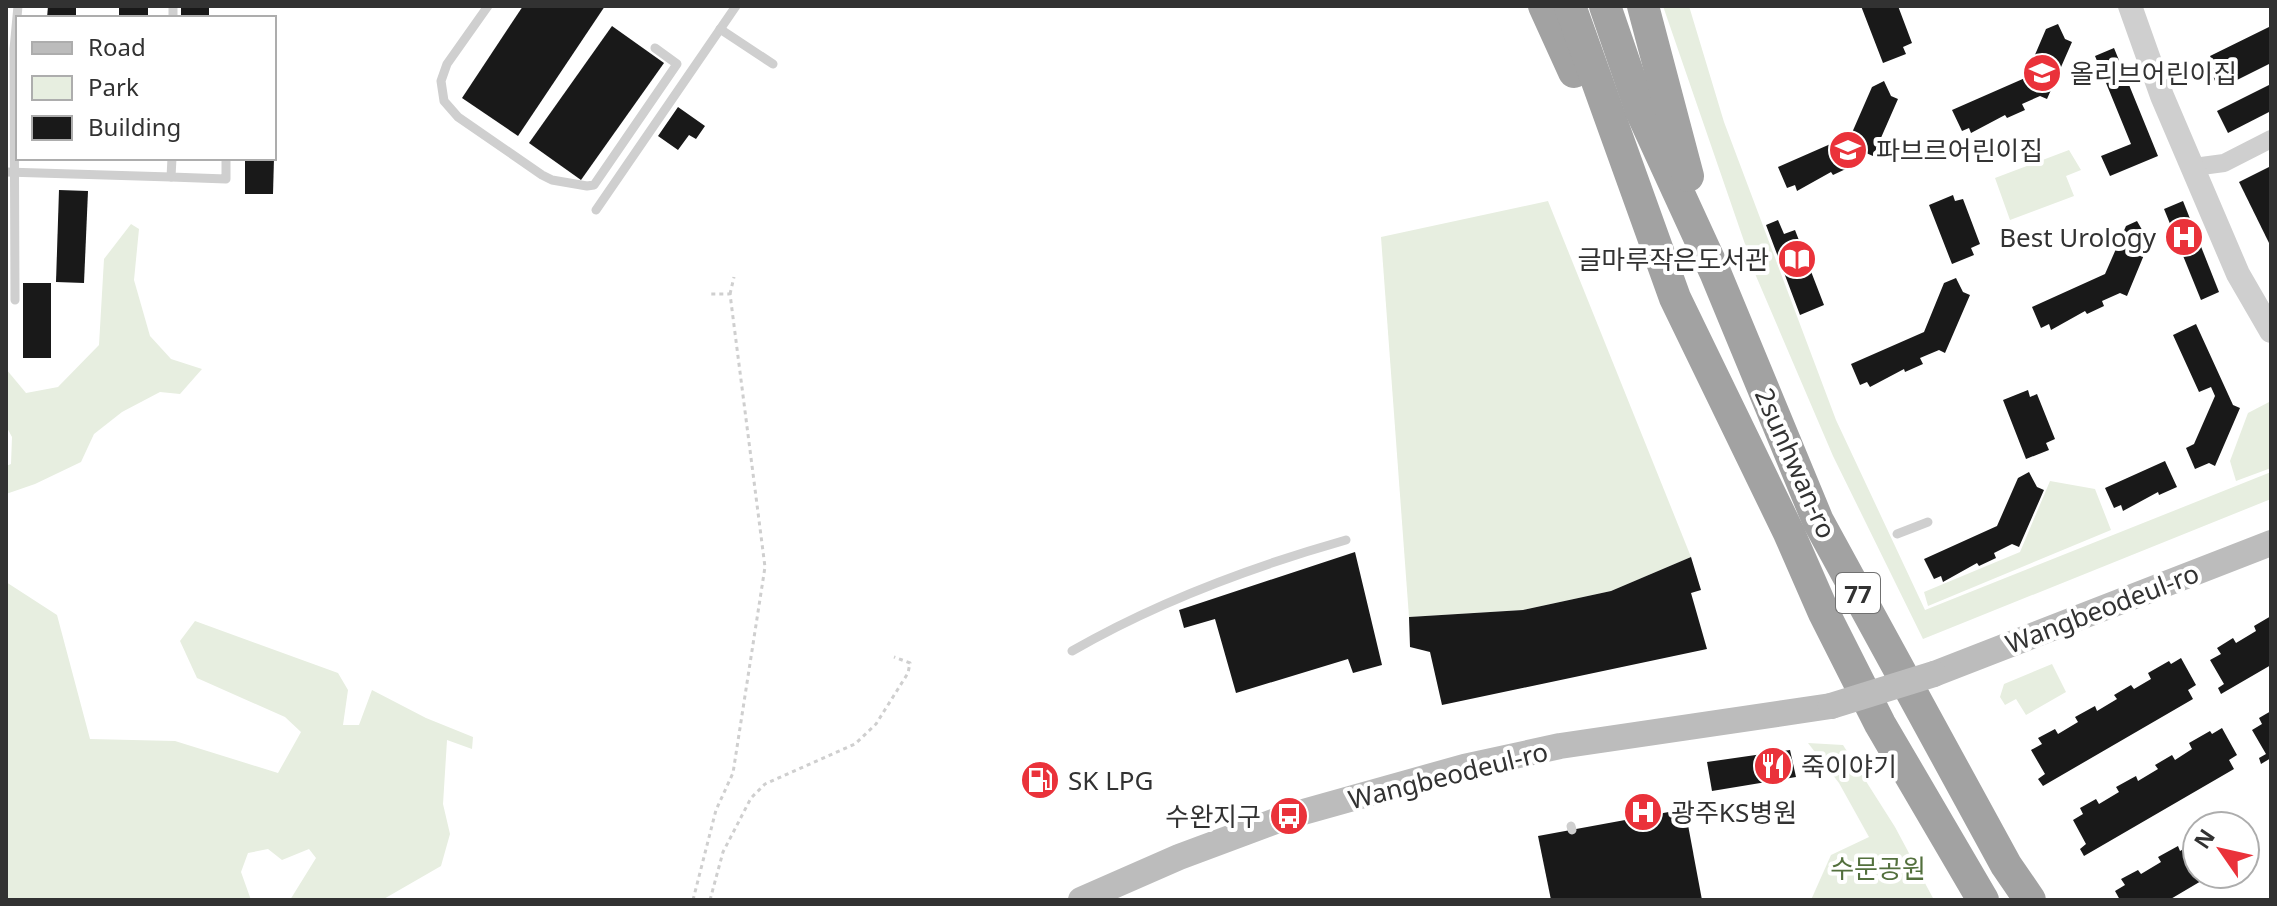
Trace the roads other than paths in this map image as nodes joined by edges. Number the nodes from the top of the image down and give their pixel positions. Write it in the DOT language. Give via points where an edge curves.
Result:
graph roads {
  1 [pos="488,6"];
  2 [pos="736,6"];
  3 [pos="1544,6"];
  4 [pos="1570,6"];
  5 [pos="1605,6"];
  6 [pos="1643,6"];
  7 [pos="2130,6"];
  8 [pos="16,28"];
  9 [pos="720,29"];
  10 [pos="655,48"];
  11 [pos="773,64"];
  12 [pos="2271,139"];
  13 [pos="172,160"];
  14 [pos="226,160"];
  15 [pos="2194,167"];
  16 [pos="10,172"];
  17 [pos="171,177"];
  18 [pos="596,210"];
  19 [pos="1715,272"];
  20 [pos="1675,298"];
  21 [pos="15,300"];
  22 [pos="2271,331"];
  23 [pos="1928,522"];
  24 [pos="1897,534"];
  25 [pos="1346,540"];
  26 [pos="2271,543"];
  27 [pos="1072,651"];
  28 [pos="1081,900"];
  29 [pos="1983,900"];
  30 [pos="2030,900"];
  1 -- 10 [label="lane" via="447,64 441,81 444,101 458,117 552,180 594,185 677,64"];
  2 -- 9 [label="lane"];
  3 -- 20 [label="highway"];
  4 -- 20 [label="highway, 2sunhwan-ro"];
  5 -- 19 [label="highway, 2sunhwan-ro" via="1641,111"];
  6 -- 19 [label="highway"];
  7 -- 15 [label="street"];
  8 -- 16 [label="lane"];
  9 -- 11 [label="lane"];
  9 -- 18 [label="lane"];
  12 -- 15 [label="street" via="2224,163"];
  13 -- 17 [label="lane"];
  14 -- 17 [label="lane" via="226,179"];
  15 -- 22 [label="street" via="2238,274"];
  16 -- 17 [label="lane"];
  16 -- 21 [label="lane"];
  19 -- 30 [label="highway, 2sunhwan-ro / 77" via="1818,521"];
  20 -- 29 [label="highway, 2sunhwan-ro / 77" via="1880,724"];
  23 -- 24 [label="lane"];
  25 -- 27 [label="lane" via="1233,576"];
  26 -- 28 [label="main road, Wangbeodeul-ro, bridge" via="1934,674 1831,706 1560,746 1464,767 1289,816"];
}
